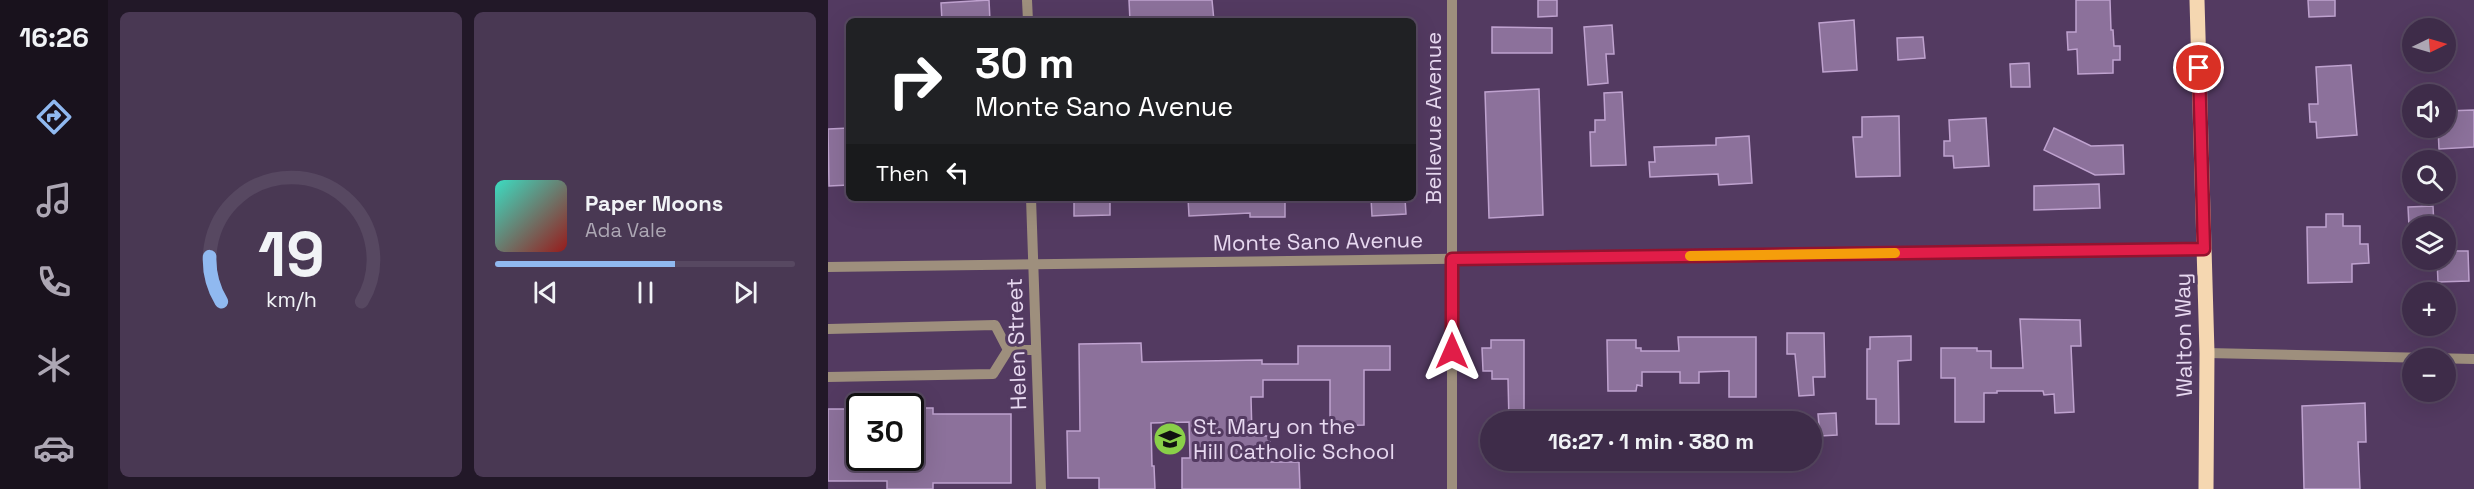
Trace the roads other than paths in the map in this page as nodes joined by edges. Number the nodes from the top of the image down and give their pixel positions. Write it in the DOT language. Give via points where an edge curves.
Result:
graph roads {
  1 [pos="1028,0"];
  2 [pos="1452,0"];
  3 [pos="2197,0"];
  4 [pos="1028,18"];
  5 [pos="1031,201"];
  6 [pos="2204,249"];
  7 [pos="1452,259"];
  8 [pos="1032,264"];
  9 [pos="828,267"];
  10 [pos="828,329"];
  11 [pos="1008,350"];
  12 [pos="1036,350"];
  13 [pos="2207,353"];
  14 [pos="2474,359"];
  15 [pos="828,377"];
  16 [pos="1041,489"];
  17 [pos="1452,489"];
  18 [pos="2206,489"];
  1 -- 4 [label="street"];
  2 -- 7 [label="street, Bellevue Avenue"];
  3 -- 6 [label="main road, Walton Way"];
  5 -- 8 [label="street, Helen Street"];
  6 -- 7 [label="street, Monte Sano Avenue"];
  6 -- 13 [label="main road, Walton Way"];
  7 -- 8 [label="street, Monte Sano Avenue"];
  7 -- 17 [label="street, Bellevue Avenue"];
  8 -- 9 [label="street, Monte Sano Avenue"];
  8 -- 12 [label="street, Helen Street"];
  10 -- 11 [label="street" via="995,325"];
  11 -- 12 [label="street"];
  11 -- 15 [label="street" via="993,374"];
  12 -- 16 [label="street, Helen Street"];
  13 -- 14 [label="street"];
  13 -- 18 [label="main road, Walton Way"];
}
